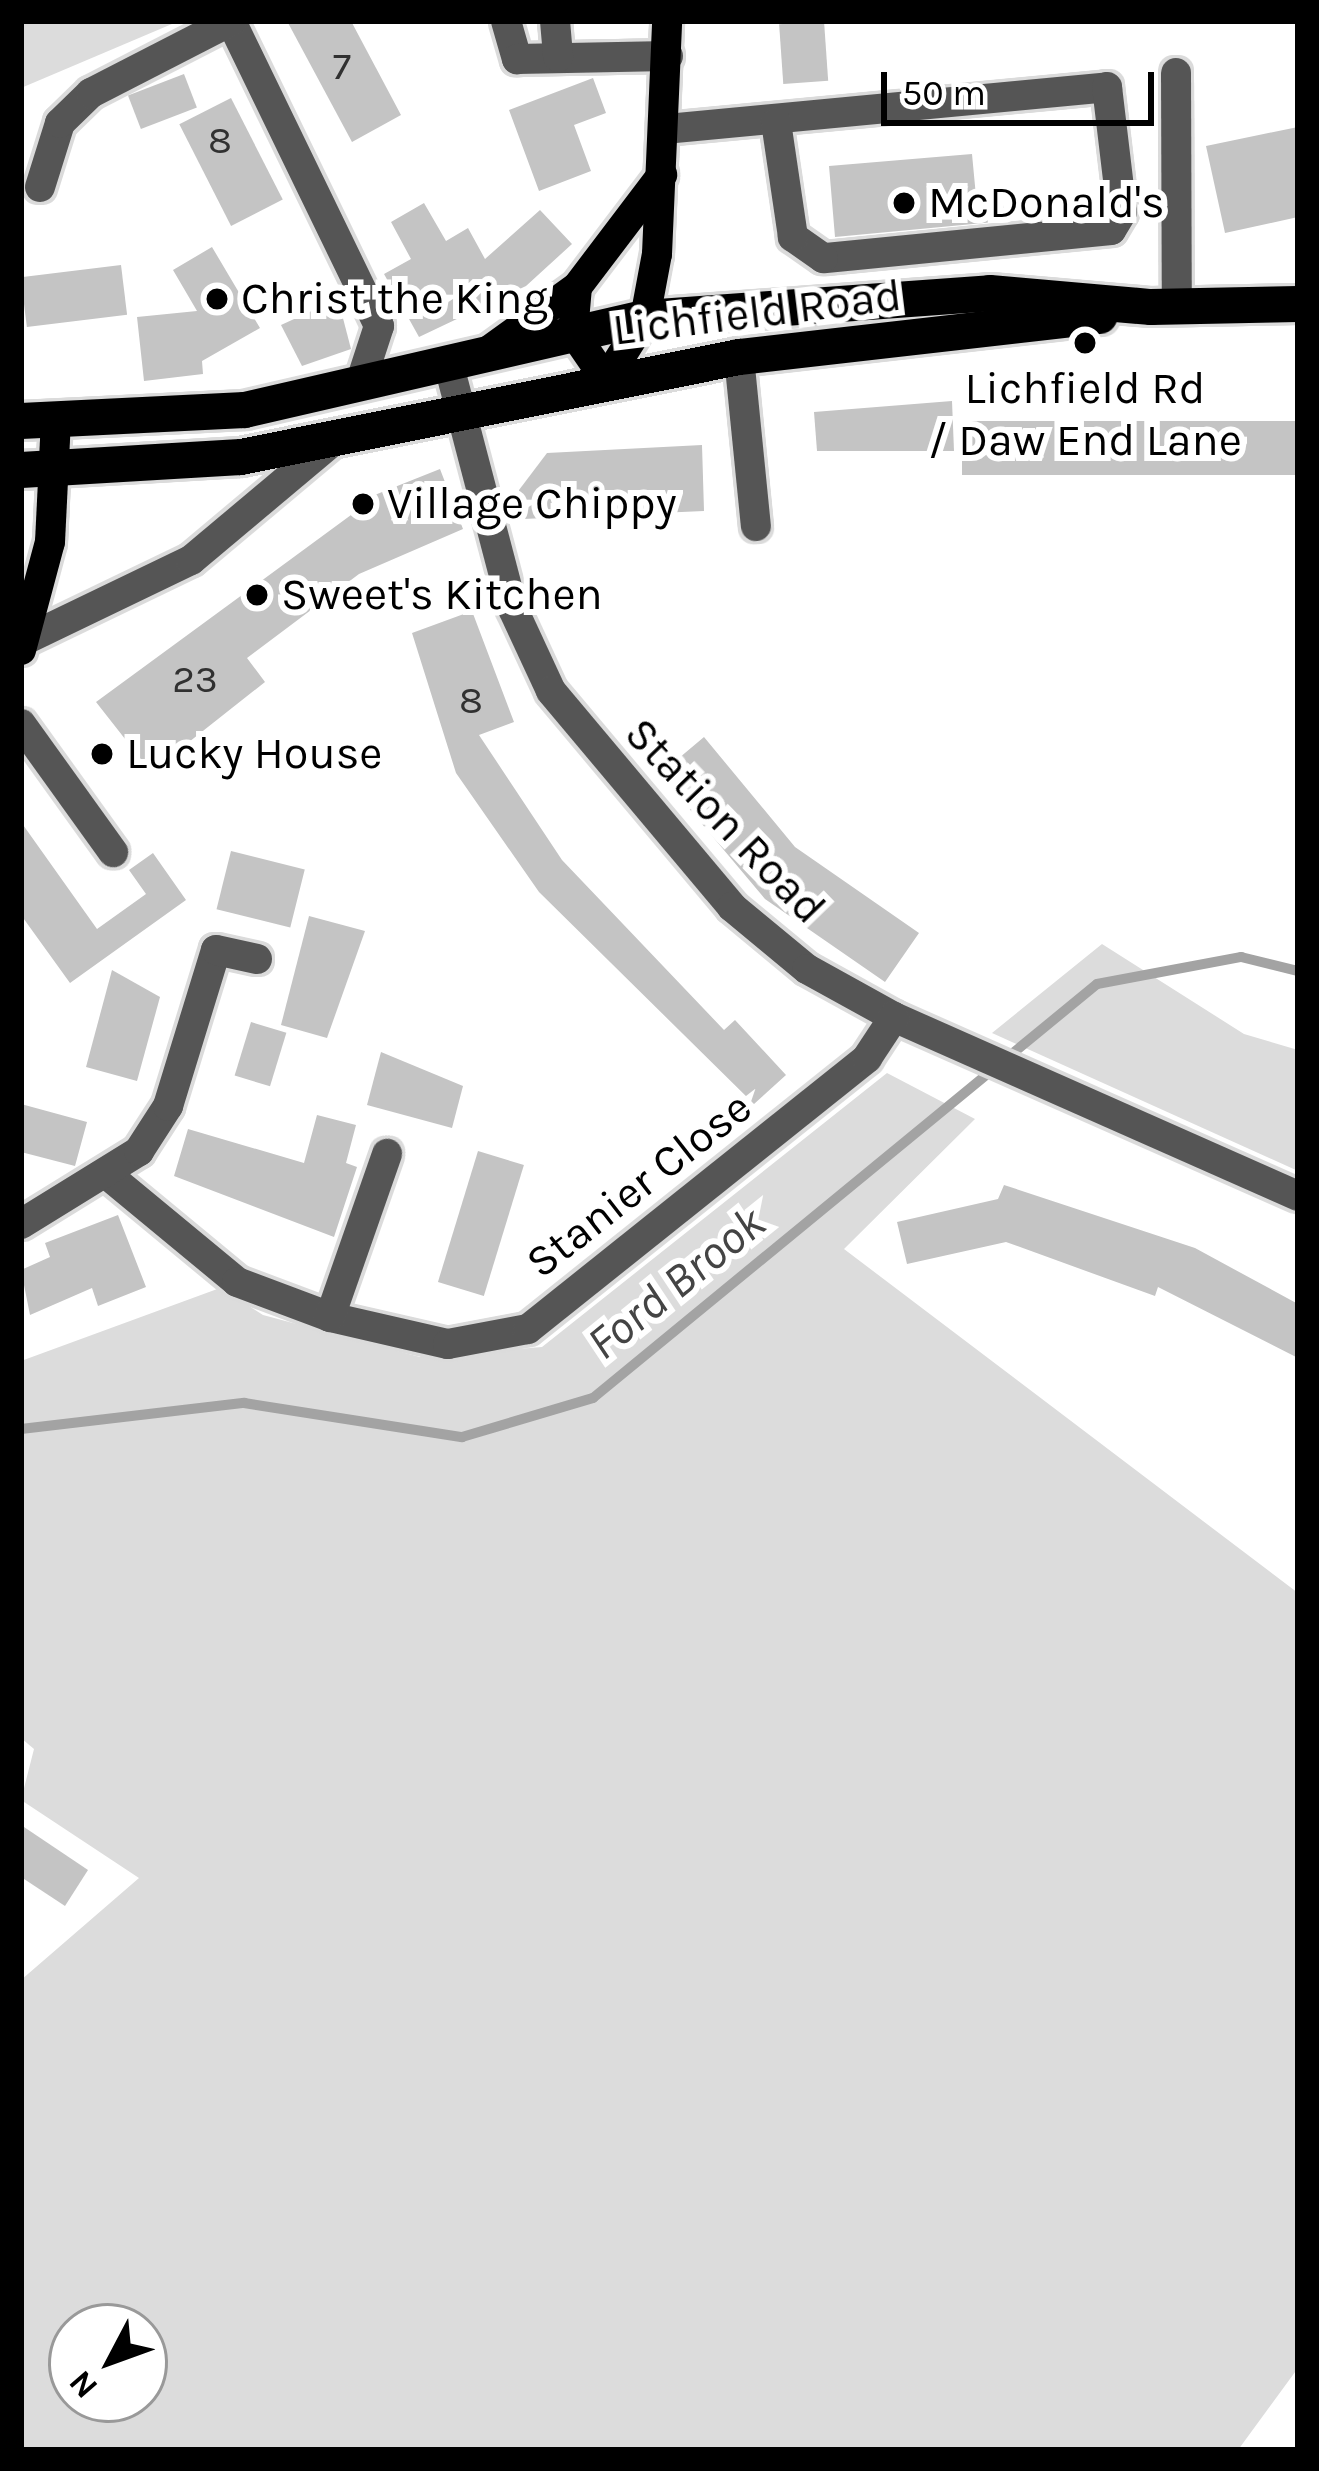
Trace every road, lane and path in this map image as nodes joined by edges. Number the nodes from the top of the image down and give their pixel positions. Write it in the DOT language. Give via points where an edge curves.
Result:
graph roads {
  1 [pos="231,21"];
  2 [pos="506,21"];
  3 [pos="555,21"];
  4 [pos="667,21"];
  5 [pos="668,56"];
  6 [pos="558,57"];
  7 [pos="1176,73"];
  8 [pos="776,122"];
  9 [pos="666,129"];
  10 [pos="662,176"];
  11 [pos="40,187"];
  12 [pos="577,287"];
  13 [pos="1298,304"];
  14 [pos="1164,307"];
  15 [pos="645,318"];
  16 [pos="573,332"];
  17 [pos="491,349"];
  18 [pos="739,357"];
  19 [pos="448,362"];
  20 [pos="606,380"];
  21 [pos="360,384"];
  22 [pos="461,415"];
  23 [pos="38,420"];
  24 [pos="334,440"];
  25 [pos="39,471"];
  26 [pos="756,526"];
  27 [pos="23,639"];
  28 [pos="21,724"];
  29 [pos="113,852"];
  30 [pos="257,959"];
  31 [pos="895,1017"];
  32 [pos="387,1154"];
  33 [pos="109,1176"];
  34 [pos="1298,1196"];
  35 [pos="21,1224"];
  36 [pos="330,1317"];
  1 -- 11 [label="street" via="91,93 52,137"];
  1 -- 21 [label="street" via="379,326"];
  2 -- 6 [label="street" via="518,59"];
  3 -- 6 [label="street"];
  4 -- 5 [label="main road"];
  5 -- 6 [label="street"];
  5 -- 9 [label="main road"];
  7 -- 14 [label="street"];
  8 -- 8 [label="street" via="1060,99 1107,86 1122,212 1112,230 905,254 805,251 793,237"];
  8 -- 9 [label="street"];
  9 -- 10 [label="main road"];
  10 -- 12 [label="main road"];
  10 -- 15 [label="main road"];
  12 -- 16 [label="main road"];
  12 -- 17 [label="main road"];
  13 -- 14 [label="highway, Lichfield Road"];
  14 -- 15 [label="highway, Lichfield Road" via="990,293"];
  14 -- 18 [label="highway, Lichfield Road"];
  15 -- 16 [label="highway, Lichfield Road"];
  15 -- 20 [label="main road"];
  16 -- 17 [label="highway, Lichfield Road"];
  16 -- 20 [label="main road"];
  17 -- 19 [label="highway, Lichfield Road"];
  18 -- 20 [label="highway, Lichfield Road"];
  18 -- 26 [label="street"];
  19 -- 21 [label="highway, Lichfield Road"];
  19 -- 22 [label="street, Station Road"];
  20 -- 22 [label="highway, Lichfield Road"];
  21 -- 23 [label="highway, Lichfield Road" via="244,410"];
  22 -- 24 [label="highway, Lichfield Road"];
  22 -- 31 [label="street, Station Road" via="513,609 583,738 732,907 807,969"];
  23 -- 25 [label="main road"];
  24 -- 25 [label="highway, Lichfield Road"];
  24 -- 27 [label="street" via="191,560"];
  25 -- 27 [label="main road"];
  28 -- 29 [label="street"];
  30 -- 33 [label="street" via="216,950 168,1106"];
  31 -- 34 [label="street, Station Road"];
  31 -- 36 [label="street, Stanier Close" via="867,1058 528,1329 448,1344"];
  32 -- 36 [label="street"];
  33 -- 35 [label="street"];
  33 -- 36 [label="street, Stanier Close" via="237,1282"];
}
